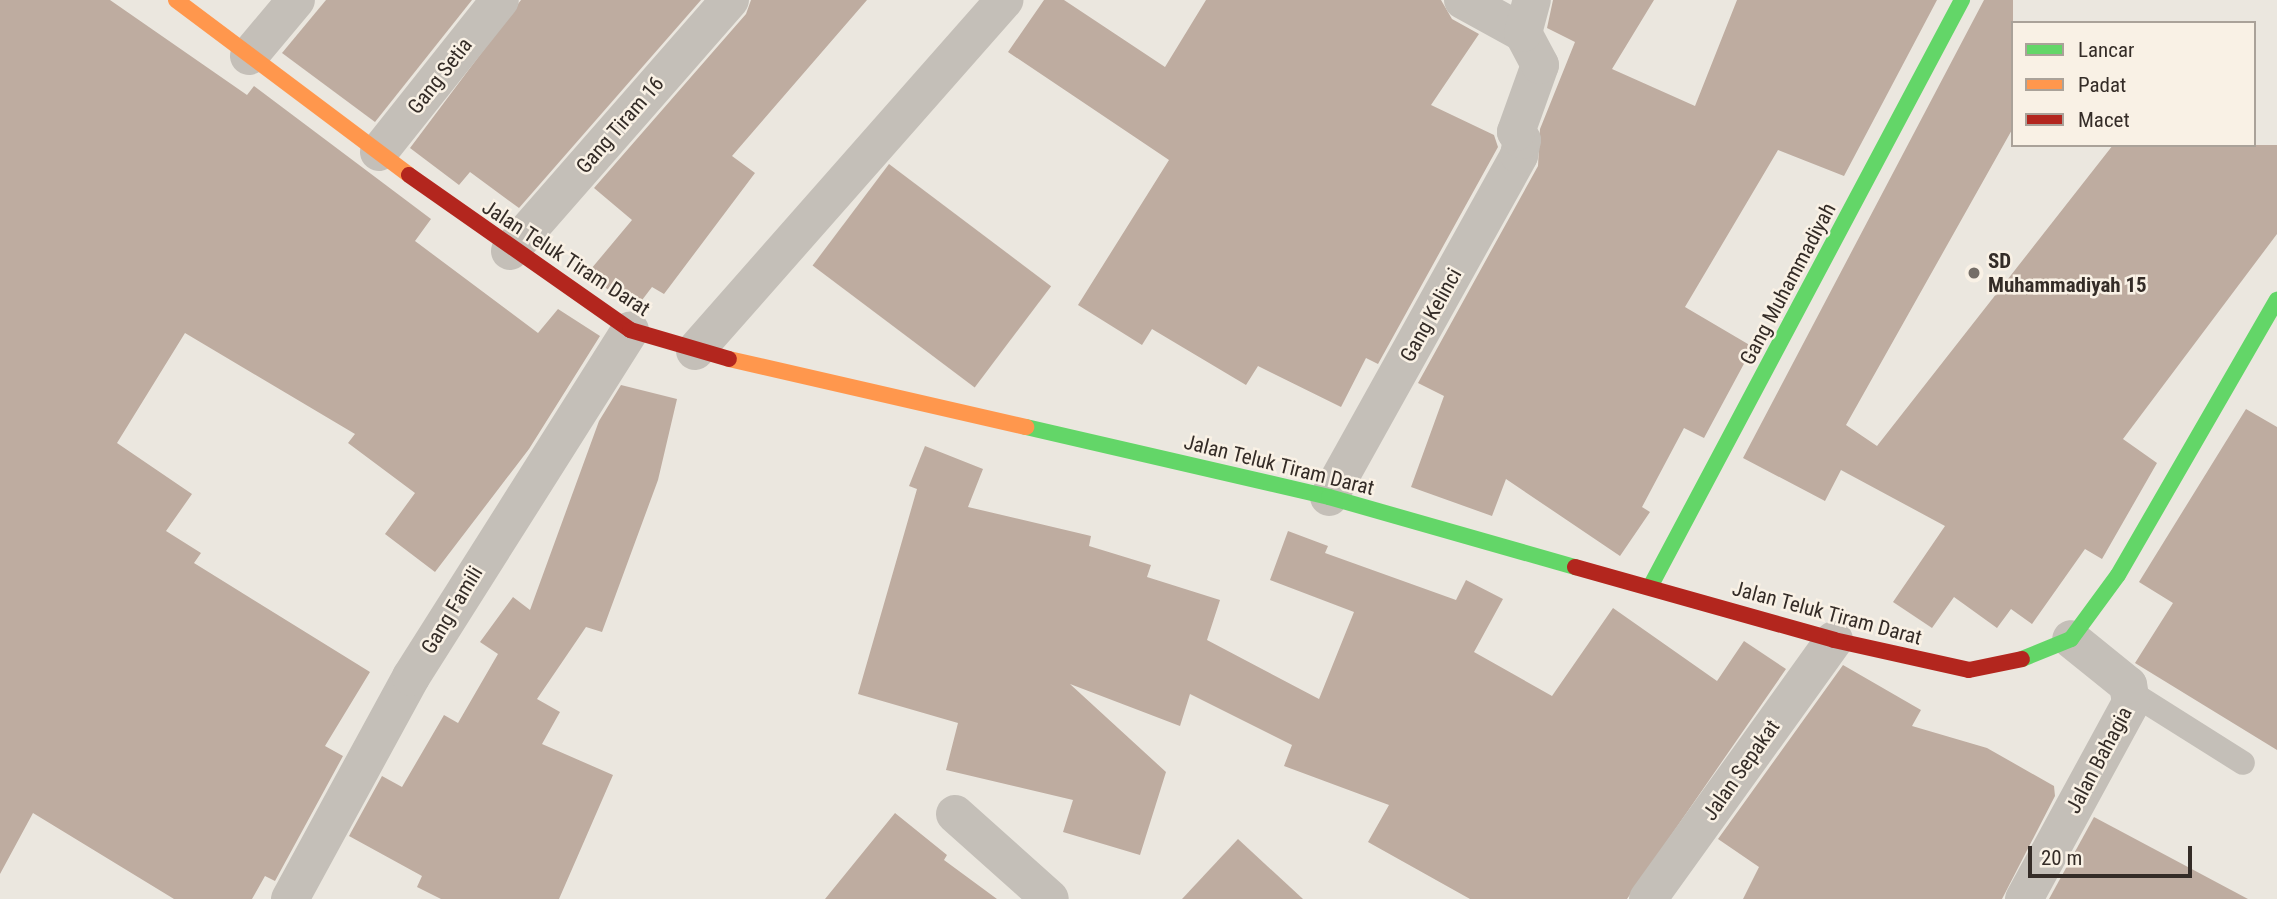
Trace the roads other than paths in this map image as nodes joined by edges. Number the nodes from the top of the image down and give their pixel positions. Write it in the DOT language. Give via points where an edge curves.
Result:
graph roads {
  1 [pos="176,0"];
  2 [pos="296,0"];
  3 [pos="500,0"];
  4 [pos="730,0"];
  5 [pos="1004,0"];
  6 [pos="1463,0"];
  7 [pos="1962,0"];
  8 [pos="1527,17"];
  9 [pos="249,56"];
  10 [pos="379,152"];
  11 [pos="510,251"];
  12 [pos="2277,300"];
  13 [pos="630,330"];
  14 [pos="695,351"];
  15 [pos="1329,496"];
  16 [pos="1650,587"];
  17 [pos="2071,639"];
  18 [pos="1834,640"];
  19 [pos="2132,693"];
  20 [pos="2244,763"];
  21 [pos="955,814"];
  22 [pos="290,899"];
  23 [pos="1050,899"];
  24 [pos="1648,899"];
  25 [pos="2024,899"];
  1 -- 9 [label="street, Jalan Teluk Tiram Darat"];
  2 -- 9 [label="street"];
  3 -- 10 [label="street, Gang Setia"];
  4 -- 11 [label="street, Gang Tiram 16"];
  5 -- 14 [label="street"];
  6 -- 8 [label="street"];
  7 -- 16 [label="street, Gang Muhammadiyah"];
  8 -- 15 [label="street, Gang Kelinci" via="1541,65 1516,132 1522,140 1520,155"];
  9 -- 10 [label="street, Jalan Teluk Tiram Darat"];
  10 -- 11 [label="street, Jalan Teluk Tiram Darat"];
  11 -- 13 [label="street, Jalan Teluk Tiram Darat"];
  12 -- 17 [label="street, Jalan Teluk Tiram Darat" via="2118,575"];
  13 -- 14 [label="street, Jalan Teluk Tiram Darat"];
  13 -- 22 [label="street, Gang Famili" via="411,677"];
  14 -- 15 [label="street, Jalan Teluk Tiram Darat"];
  15 -- 16 [label="street, Jalan Teluk Tiram Darat"];
  16 -- 18 [label="street, Jalan Teluk Tiram Darat"];
  17 -- 18 [label="street, Jalan Teluk Tiram Darat" via="2029,658 1969,670"];
  17 -- 19 [label="street, Jalan Bahagia"];
  18 -- 24 [label="street, Jalan Sepakat"];
  19 -- 20 [label="lane"];
  19 -- 25 [label="street, Jalan Bahagia"];
  21 -- 23 [label="street"];
}
